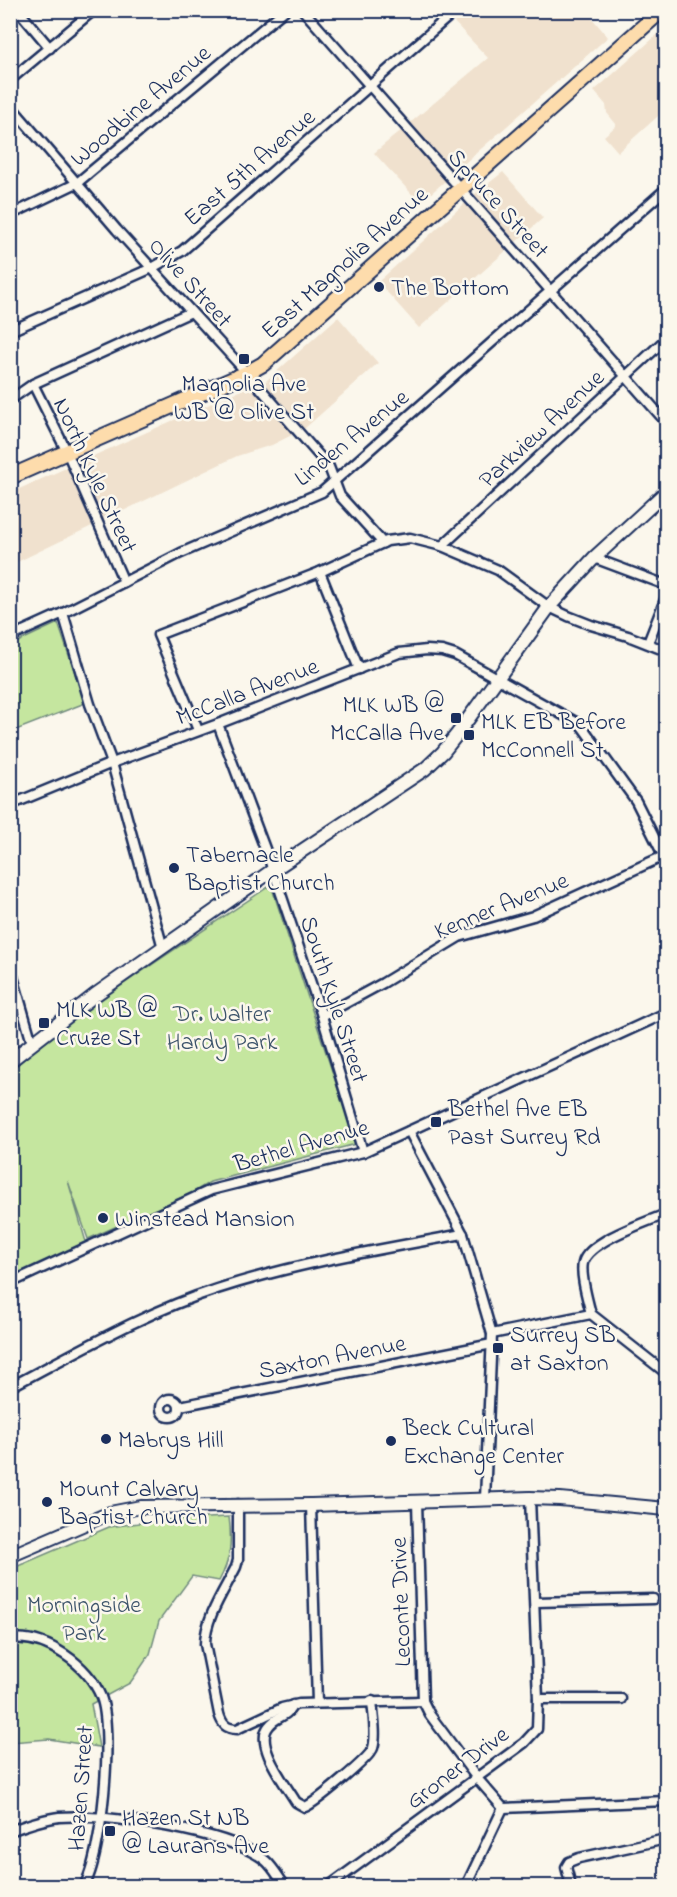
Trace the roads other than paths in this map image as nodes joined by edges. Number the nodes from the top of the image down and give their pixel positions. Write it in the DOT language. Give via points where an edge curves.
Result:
graph roads {
  1 [pos="18,10"];
  2 [pos="94,10"];
  3 [pos="285,10"];
  4 [pos="303,10"];
  5 [pos="456,10"];
  6 [pos="662,10"];
  7 [pos="50,48"];
  8 [pos="10,80"];
  9 [pos="370,87"];
  10 [pos="10,105"];
  11 [pos="77,183"];
  12 [pos="460,189"];
  13 [pos="666,189"];
  14 [pos="10,215"];
  15 [pos="152,268"];
  16 [pos="552,291"];
  17 [pos="191,312"];
  18 [pos="10,331"];
  19 [pos="666,339"];
  20 [pos="247,373"];
  21 [pos="627,376"];
  22 [pos="33,384"];
  23 [pos="10,400"];
  24 [pos="666,422"];
  25 [pos="67,452"];
  26 [pos="10,477"];
  27 [pos="335,482"];
  28 [pos="666,492"];
  29 [pos="383,543"];
  30 [pos="442,546"];
  31 [pos="594,558"];
  32 [pos="320,572"];
  33 [pos="123,582"];
  34 [pos="666,585"];
  35 [pos="666,597"];
  36 [pos="549,607"];
  37 [pos="63,613"];
  38 [pos="10,637"];
  39 [pos="648,643"];
  40 [pos="666,651"];
  41 [pos="359,669"];
  42 [pos="499,678"];
  43 [pos="218,724"];
  44 [pos="198,730"];
  45 [pos="112,763"];
  46 [pos="10,805"];
  47 [pos="666,857"];
  48 [pos="273,870"];
  49 [pos="163,948"];
  50 [pos="10,966"];
  51 [pos="666,1013"];
  52 [pos="322,1016"];
  53 [pos="32,1044"];
  54 [pos="10,1061"];
  55 [pos="409,1131"];
  56 [pos="363,1152"];
  57 [pos="666,1214"];
  58 [pos="463,1234"];
  59 [pos="10,1283"];
  60 [pos="591,1314"];
  61 [pos="492,1339"];
  62 [pos="666,1373"];
  63 [pos="10,1387"];
  64 [pos="180,1406"];
  65 [pos="530,1498"];
  66 [pos="485,1499"];
  67 [pos="417,1502"];
  68 [pos="238,1504"];
  69 [pos="311,1505"];
  70 [pos="666,1509"];
  71 [pos="10,1556"];
  72 [pos="652,1599"];
  73 [pos="536,1602"];
  74 [pos="10,1639"];
  75 [pos="621,1699"];
  76 [pos="538,1700"];
  77 [pos="372,1701"];
  78 [pos="423,1701"];
  79 [pos="316,1703"];
  80 [pos="293,1705"];
  81 [pos="476,1777"];
  82 [pos="666,1801"];
  83 [pos="503,1808"];
  84 [pos="101,1818"];
  85 [pos="10,1831"];
  86 [pos="666,1839"];
  87 [pos="84,1887"];
  88 [pos="285,1887"];
  89 [pos="329,1887"];
  90 [pos="466,1887"];
  91 [pos="571,1887"];
  1 -- 7 [label="street"];
  2 -- 7 [label="street"];
  3 -- 11 [label="street, Woodbine Avenue"];
  4 -- 9 [label="street, Spruce Street"];
  5 -- 9 [label="street, East 5th Avenue"];
  6 -- 12 [label="main road, East Magnolia Avenue"];
  7 -- 8 [label="street"];
  9 -- 12 [label="street, Spruce Street"];
  9 -- 15 [label="street, East 5th Avenue" via="182,251"];
  10 -- 11 [label="street, Olive Street"];
  11 -- 14 [label="street, Woodbine Avenue"];
  11 -- 15 [label="street, Olive Street"];
  12 -- 16 [label="street, Spruce Street"];
  12 -- 20 [label="main road, East Magnolia Avenue"];
  13 -- 16 [label="street, Linden Avenue"];
  15 -- 17 [label="street, Olive Street"];
  15 -- 18 [label="street, East 5th Avenue"];
  16 -- 21 [label="street, Spruce Street"];
  16 -- 27 [label="street, Linden Avenue"];
  17 -- 20 [label="street, Olive Street"];
  17 -- 22 [label="street"];
  19 -- 21 [label="street, Parkview Avenue"];
  20 -- 25 [label="main road, East Magnolia Avenue"];
  20 -- 27 [label="street, Olive Street" via="328,467"];
  21 -- 24 [label="street, Spruce Street"];
  21 -- 30 [label="street, Parkview Avenue"];
  22 -- 23 [label="street"];
  22 -- 25 [label="street, North Kyle Street"];
  25 -- 26 [label="main road, East Magnolia Avenue"];
  25 -- 33 [label="street, North Kyle Street"];
  27 -- 29 [label="street, Olive Street" via="340,496"];
  27 -- 33 [label="street, Linden Avenue" via="311,498"];
  28 -- 31 [label="main road"];
  29 -- 30 [label="street" via="410,538"];
  29 -- 32 [label="street"];
  30 -- 36 [label="street" via="498,570"];
  31 -- 34 [label="street"];
  31 -- 36 [label="main road"];
  32 -- 41 [label="street"];
  32 -- 44 [label="street" via="158,635"];
  33 -- 37 [label="street, Linden Avenue"];
  35 -- 39 [label="street"];
  36 -- 39 [label="street"];
  36 -- 42 [label="main road"];
  37 -- 38 [label="street, Linden Avenue"];
  37 -- 45 [label="street"];
  39 -- 40 [label="street"];
  41 -- 42 [label="street, McCalla Avenue" via="406,652 442,651"];
  41 -- 43 [label="street, McCalla Avenue"];
  42 -- 47 [label="street, McCalla Avenue" via="581,725 636,801"];
  42 -- 48 [label="main road" via="443,752 425,769"];
  43 -- 44 [label="street, McCalla Avenue"];
  43 -- 48 [label="street, South Kyle Street"];
  44 -- 45 [label="street, McCalla Avenue"];
  45 -- 46 [label="street, McCalla Avenue"];
  45 -- 49 [label="street"];
  47 -- 52 [label="street, Kenner Avenue" via="533,916 459,938"];
  48 -- 49 [label="main road"];
  48 -- 52 [label="street, South Kyle Street"];
  49 -- 53 [label="main road"];
  50 -- 53 [label="street"];
  51 -- 55 [label="street, Bethel Avenue"];
  52 -- 56 [label="street, South Kyle Street"];
  53 -- 54 [label="main road"];
  55 -- 56 [label="street, Bethel Avenue"];
  55 -- 58 [label="street"];
  56 -- 59 [label="street, Bethel Avenue" via="212,1190"];
  57 -- 60 [label="street" via="610,1239 588,1254 582,1271"];
  58 -- 61 [label="street"];
  58 -- 63 [label="street" via="316,1262 216,1289 141,1320"];
  60 -- 61 [label="street, Saxton Avenue"];
  60 -- 62 [label="street"];
  61 -- 64 [label="street, Saxton Avenue"];
  61 -- 66 [label="street"];
  65 -- 66 [label="main road"];
  65 -- 70 [label="main road"];
  65 -- 73 [label="street, Groner Drive"];
  66 -- 67 [label="main road"];
  67 -- 69 [label="main road"];
  67 -- 78 [label="street, Leconte Drive"];
  68 -- 69 [label="main road"];
  68 -- 71 [label="main road" via="141,1507 110,1513"];
  68 -- 80 [label="street" via="238,1560 205,1634 219,1714 223,1724 237,1729"];
  69 -- 79 [label="street"];
  72 -- 73 [label="street"];
  73 -- 76 [label="street, Groner Drive"];
  74 -- 84 [label="street, Hazen Street" via="28,1638 45,1643 78,1666 102,1698 107,1749"];
  75 -- 76 [label="street"];
  76 -- 81 [label="street, Groner Drive" via="537,1729"];
  77 -- 78 [label="street"];
  77 -- 79 [label="street"];
  77 -- 80 [label="street" via="374,1743 370,1753 305,1807 296,1802 264,1746 270,1724 288,1714"];
  78 -- 81 [label="street"];
  79 -- 80 [label="street"];
  81 -- 83 [label="street"];
  81 -- 89 [label="street, Groner Drive"];
  82 -- 83 [label="street"];
  83 -- 90 [label="street"];
  84 -- 85 [label="street" via="54,1818"];
  84 -- 87 [label="street, Hazen Street" via="93,1869"];
  84 -- 88 [label="street" via="160,1825 234,1843 266,1861"];
  86 -- 91 [label="street" via="569,1863 566,1867"];
}
